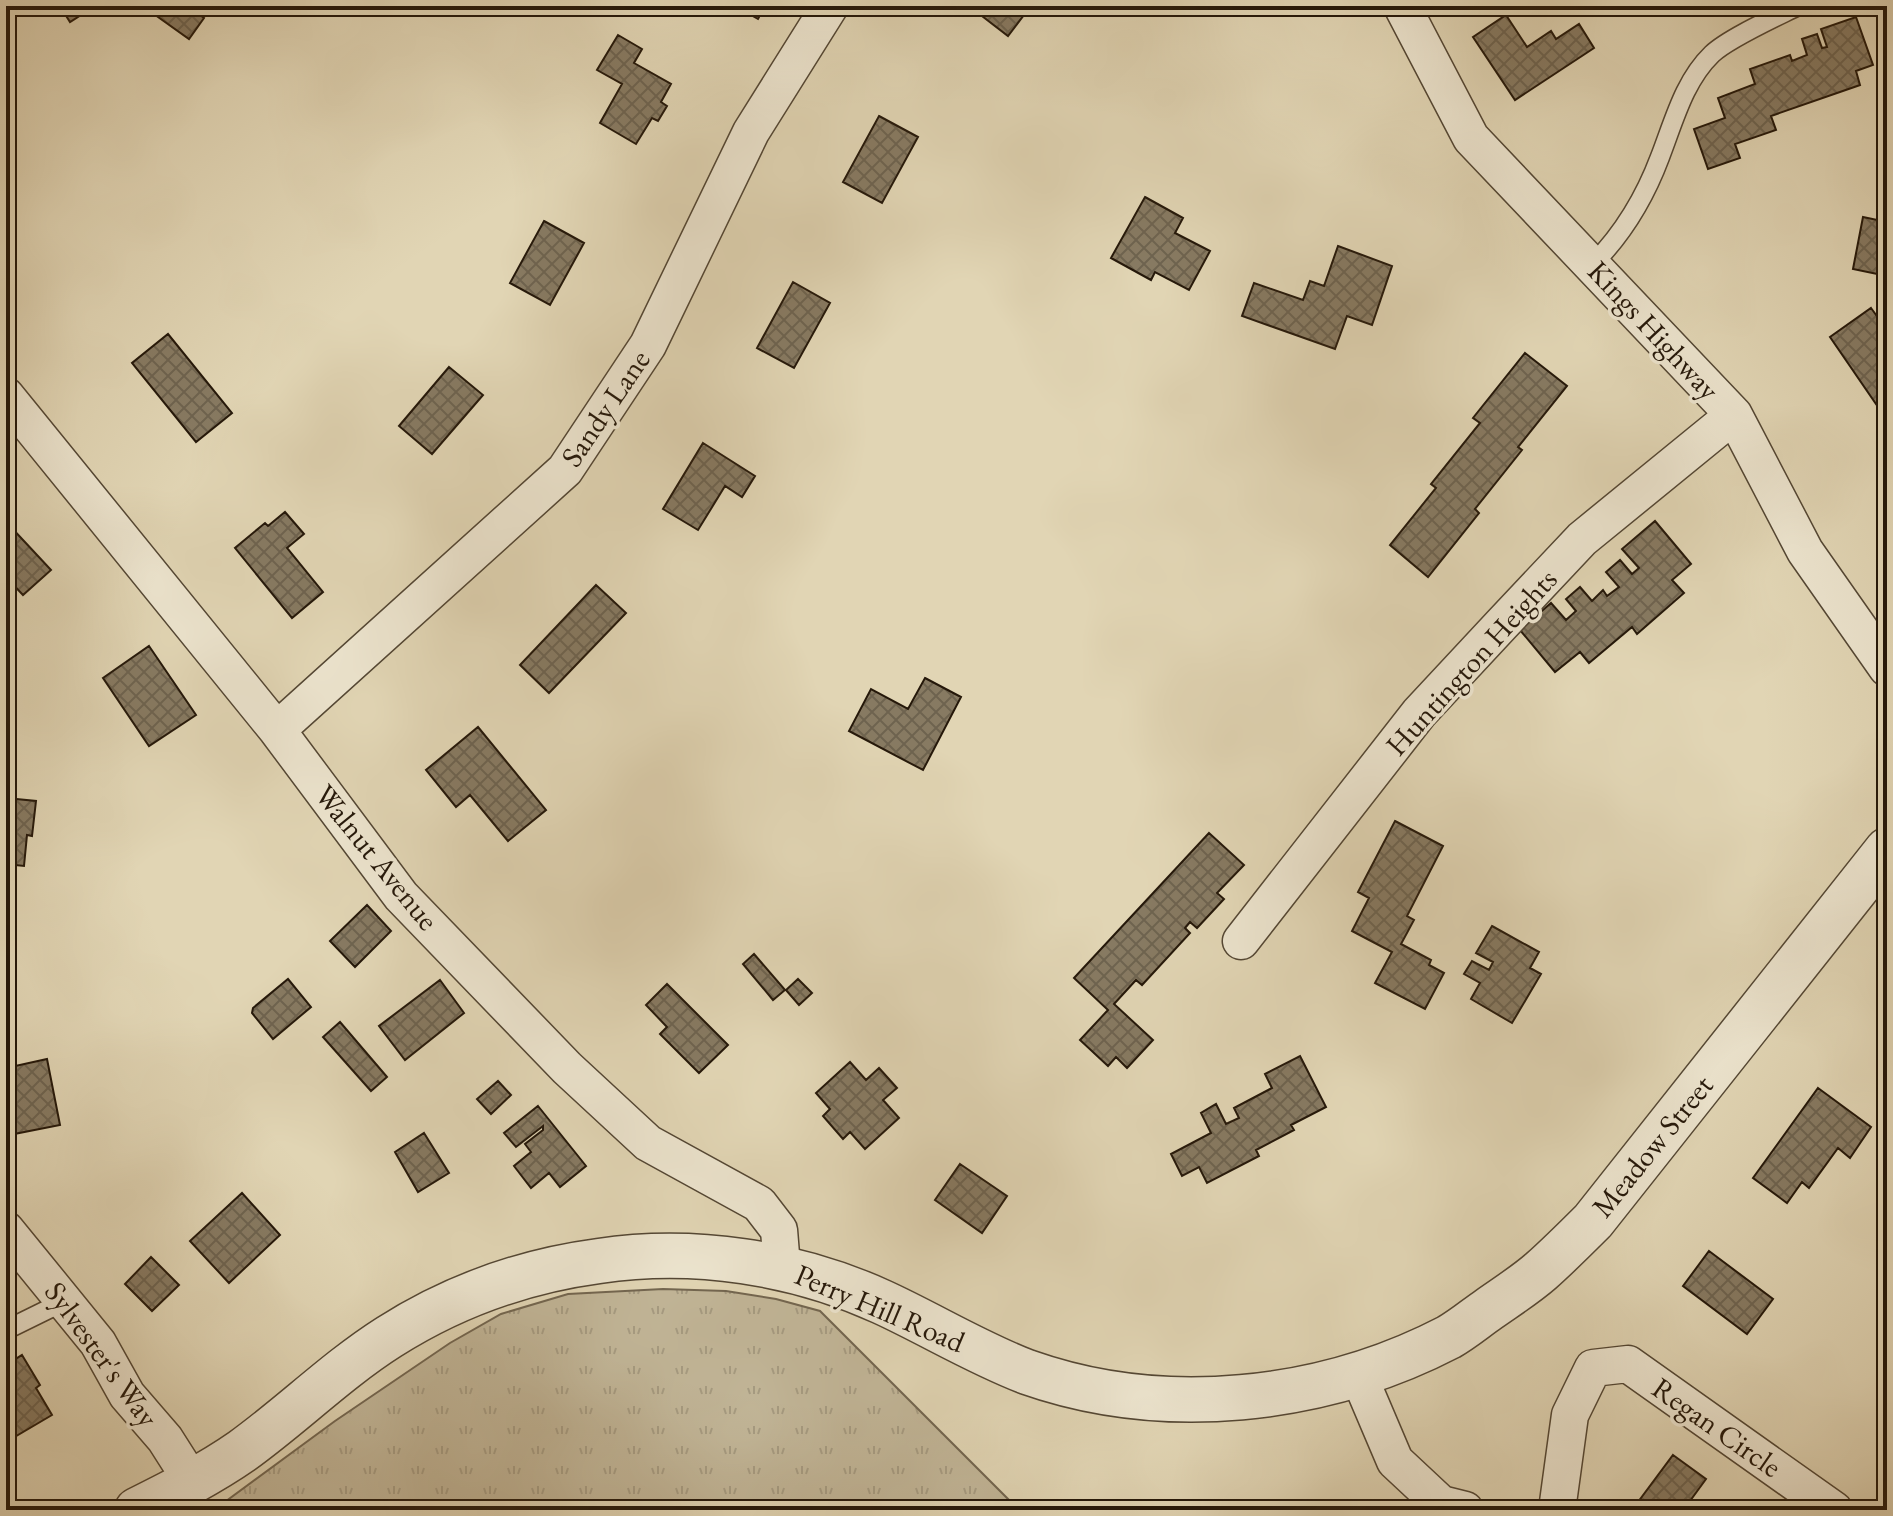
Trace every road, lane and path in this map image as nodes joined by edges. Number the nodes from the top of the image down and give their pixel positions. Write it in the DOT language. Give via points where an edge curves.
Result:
graph roads {
  1 [pos="830,6"];
  2 [pos="1402,6"];
  3 [pos="1798,6"];
  4 [pos="1592,265"];
  5 [pos="6,396"];
  6 [pos="1734,415"];
  7 [pos="1887,668"];
  8 [pos="277,730"];
  9 [pos="1887,850"];
  10 [pos="1241,941"];
  11 [pos="6,1230"];
  12 [pos="782,1267"];
  13 [pos="65,1301"];
  14 [pos="6,1330"];
  15 [pos="1358,1374"];
  16 [pos="193,1483"];
  17 [pos="137,1510"];
  18 [pos="1465,1510"];
  19 [pos="1557,1510"];
  20 [pos="1834,1510"];
  1 -- 8 [label="street, Sandy Lane" via="751,132 648,345 565,470"];
  2 -- 4 [label="street, Kings Highway" via="1471,138"];
  3 -- 4 [label="lane" via="1713,52 1690,81 1635,209"];
  4 -- 6 [label="street, Kings Highway"];
  5 -- 8 [label="street, Walnut Avenue"];
  6 -- 7 [label="street, Kings Highway" via="1805,551"];
  6 -- 10 [label="street, Huntington Heights" via="1582,539 1480,647 1419,713"];
  8 -- 12 [label="street, Walnut Avenue" via="401,896 567,1068 648,1143 769,1214 779,1230"];
  9 -- 15 [label="street, Meadow Street" via="1593,1221 1539,1274 1452,1335"];
  11 -- 13 [label="street, Sylvester's Way"];
  12 -- 15 [label="street, Perry Hill Road" via="881,1301 1027,1372 1127,1396 1235,1398"];
  12 -- 16 [label="street, Perry Hill Road" via="645,1256 598,1261 489,1288 385,1339"];
  13 -- 14 [label="lane"];
  13 -- 16 [label="street, Sylvester's Way"];
  15 -- 18 [label="street" via="1395,1461 1441,1504"];
  16 -- 17 [label="street, Perry Hill Road"];
  19 -- 20 [label="street, Regan Circle" via="1570,1415 1593,1368 1628,1364"];
}
